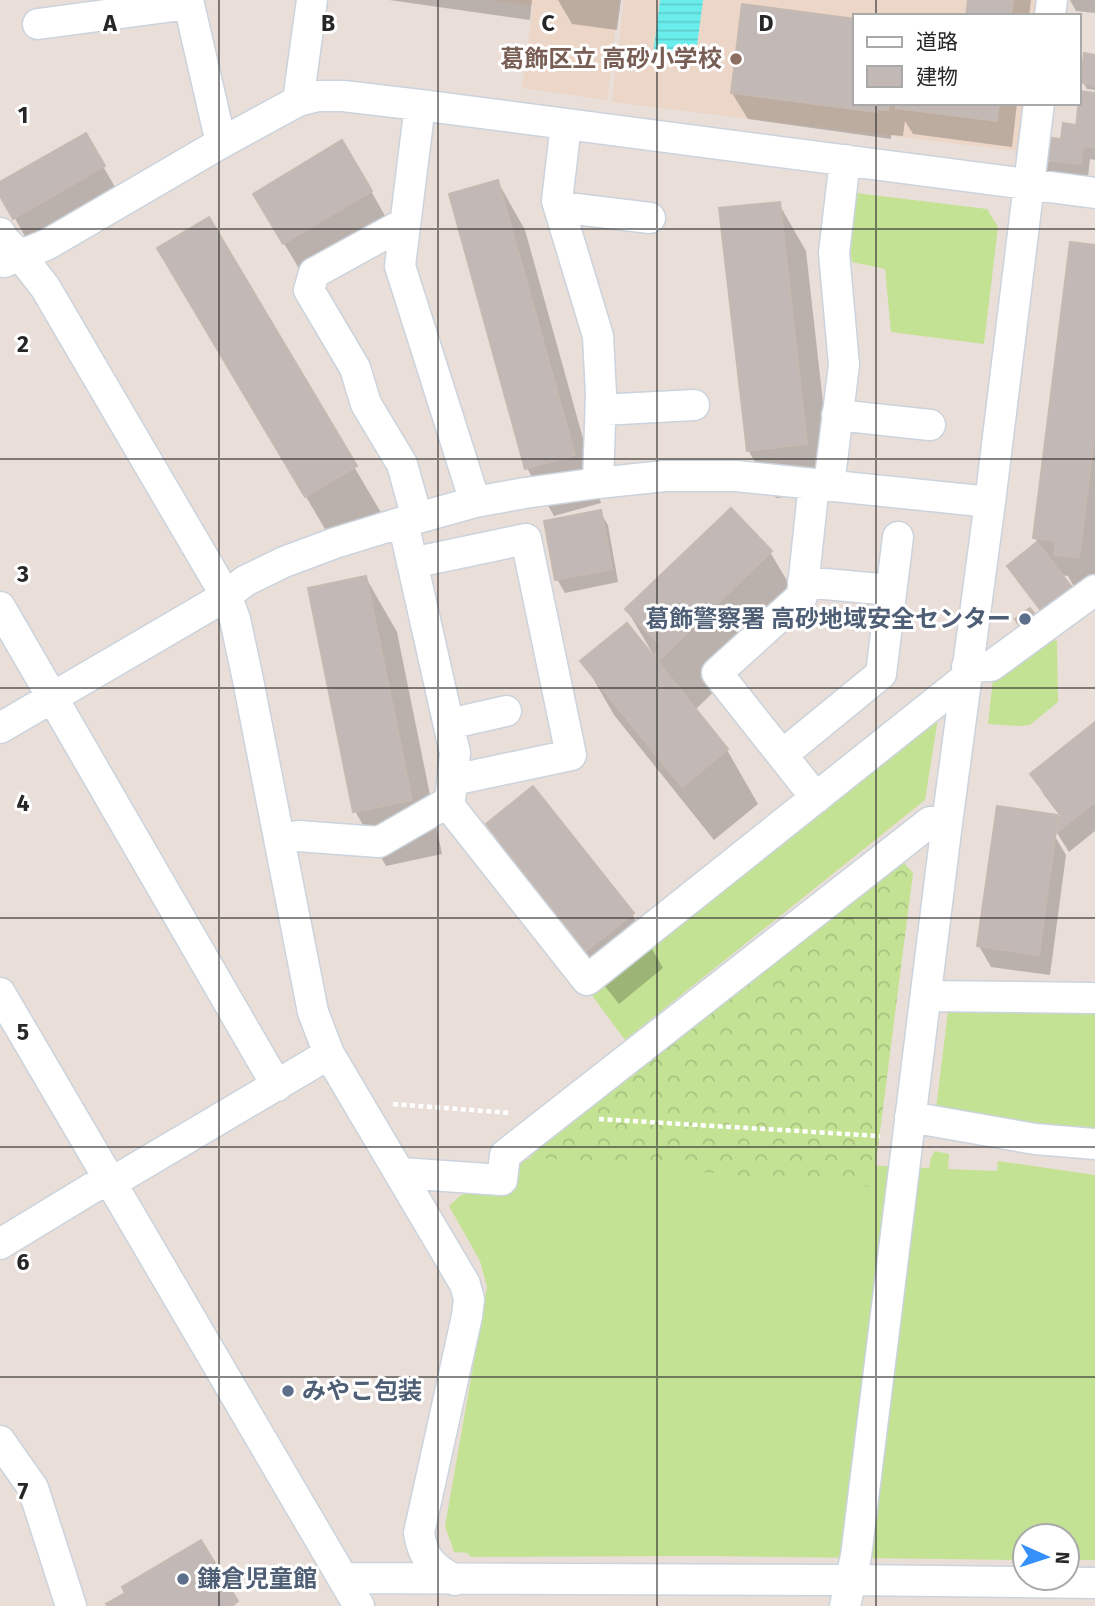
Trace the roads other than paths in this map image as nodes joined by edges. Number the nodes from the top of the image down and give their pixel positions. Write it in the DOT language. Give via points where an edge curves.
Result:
graph roads {
  1 [pos="312,0"];
  2 [pos="189,2"];
  3 [pos="38,24"];
  4 [pos="298,101"];
  5 [pos="419,105"];
  6 [pos="1039,105"];
  7 [pos="566,124"];
  8 [pos="221,143"];
  9 [pos="845,160"];
  10 [pos="1028,184"];
  11 [pos="1095,193"];
  12 [pos="559,207"];
  13 [pos="650,218"];
  14 [pos="405,223"];
  15 [pos="0,233"];
  16 [pos="10,260"];
  17 [pos="694,405"];
  18 [pos="601,410"];
  19 [pos="837,415"];
  20 [pos="930,425"];
  21 [pos="598,483"];
  22 [pos="821,484"];
  23 [pos="475,502"];
  24 [pos="990,502"];
  25 [pos="410,520"];
  26 [pos="898,537"];
  27 [pos="412,563"];
  28 [pos="803,582"];
  29 [pos="891,590"];
  30 [pos="1095,590"];
  31 [pos="226,596"];
  32 [pos="0,607"];
  33 [pos="967,673"];
  34 [pos="53,696"];
  35 [pos="506,711"];
  36 [pos="449,724"];
  37 [pos="0,727"];
  38 [pos="782,755"];
  39 [pos="450,792"];
  40 [pos="816,798"];
  41 [pos="947,823"];
  42 [pos="279,839"];
  43 [pos="0,993"];
  44 [pos="926,996"];
  45 [pos="1095,998"];
  46 [pos="329,1054"];
  47 [pos="276,1086"];
  48 [pos="901,1127"];
  49 [pos="1095,1144"];
  50 [pos="401,1173"];
  51 [pos="109,1180"];
  52 [pos="0,1244"];
  53 [pos="0,1441"];
  54 [pos="344,1578"];
  55 [pos="455,1580"];
  56 [pos="1095,1583"];
  57 [pos="848,1593"];
  58 [pos="71,1606"];
  59 [pos="359,1606"];
  1 -- 4 [label="street"];
  2 -- 3 [label="street"];
  2 -- 8 [label="street"];
  4 -- 5 [label="street" via="343,96"];
  4 -- 8 [label="street"];
  5 -- 7 [label="street"];
  5 -- 14 [label="street"];
  6 -- 10 [label="street"];
  7 -- 9 [label="street"];
  7 -- 12 [label="street"];
  8 -- 16 [label="street" via="48,244"];
  9 -- 10 [label="street"];
  9 -- 19 [label="street" via="834,253 844,365"];
  10 -- 11 [label="street"];
  10 -- 24 [label="street"];
  12 -- 13 [label="street"];
  12 -- 18 [label="street" via="598,336"];
  14 -- 23 [label="street" via="400,266"];
  14 -- 25 [label="street" via="314,273 309,290 355,368 366,404 402,464"];
  15 -- 16 [label="street"];
  16 -- 31 [label="street" via="45,286"];
  17 -- 18 [label="street"];
  18 -- 21 [label="street"];
  19 -- 20 [label="street"];
  19 -- 22 [label="street"];
  21 -- 22 [label="street" via="665,476 736,476"];
  21 -- 23 [label="street"];
  22 -- 24 [label="street"];
  22 -- 28 [label="street"];
  23 -- 25 [label="street"];
  24 -- 33 [label="street"];
  25 -- 27 [label="street"];
  25 -- 31 [label="street" via="284,562"];
  26 -- 29 [label="street"];
  27 -- 36 [label="street"];
  27 -- 39 [label="street" via="526,539 571,755"];
  28 -- 29 [label="street"];
  28 -- 38 [label="street" via="802,596 717,673"];
  29 -- 38 [label="street" via="881,674"];
  30 -- 33 [label="street" via="991,666"];
  31 -- 34 [label="street"];
  31 -- 42 [label="street" via="238,630"];
  32 -- 34 [label="street"];
  33 -- 40 [label="street"];
  33 -- 41 [label="street"];
  34 -- 37 [label="street"];
  34 -- 47 [label="street"];
  35 -- 36 [label="street"];
  36 -- 39 [label="street" via="456,753"];
  38 -- 40 [label="street"];
  39 -- 40 [label="street" via="587,980"];
  39 -- 42 [label="street" via="379,842 298,836"];
  41 -- 44 [label="street"];
  41 -- 50 [label="street" via="930,822 505,1155 502,1180"];
  42 -- 46 [label="street" via="313,1012"];
  43 -- 51 [label="street"];
  44 -- 45 [label="street"];
  44 -- 48 [label="street"];
  46 -- 47 [label="street"];
  46 -- 50 [label="street"];
  47 -- 51 [label="street"];
  48 -- 49 [label="street"];
  48 -- 57 [label="street" via="856,1556"];
  50 -- 55 [label="street" via="459,1272 469,1298 419,1532 432,1565"];
  51 -- 52 [label="street"];
  51 -- 54 [label="street"];
  53 -- 58 [label="street" via="33,1488"];
  54 -- 55 [label="street"];
  54 -- 59 [label="street"];
  55 -- 57 [label="street"];
  56 -- 57 [label="street"];
}
